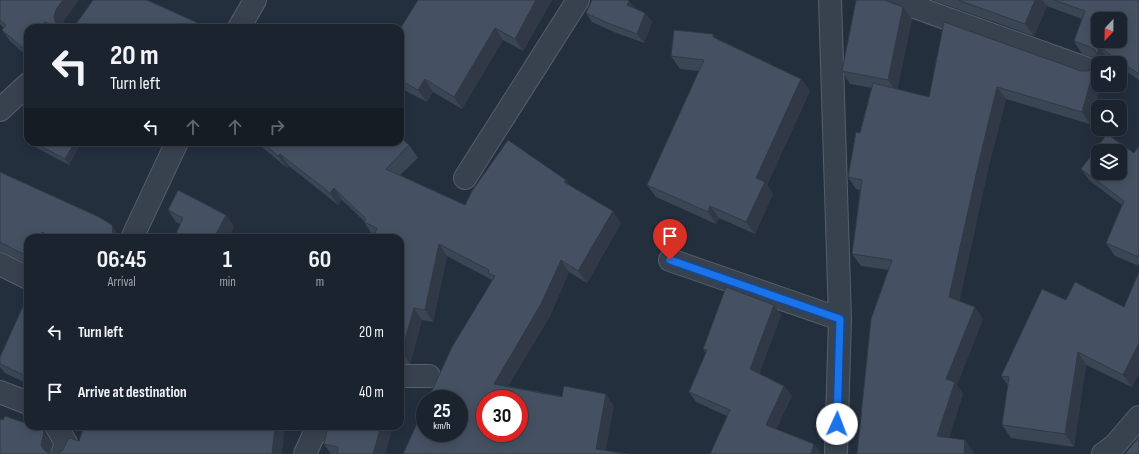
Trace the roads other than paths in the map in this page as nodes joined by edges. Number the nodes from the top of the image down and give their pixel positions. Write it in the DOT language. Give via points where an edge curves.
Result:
graph roads {
  1 [pos="255,0"];
  2 [pos="578,0"];
  3 [pos="830,0"];
  4 [pos="895,0"];
  5 [pos="241,24"];
  6 [pos="1091,70"];
  7 [pos="24,88"];
  8 [pos="0,110"];
  9 [pos="175,146"];
  10 [pos="465,178"];
  11 [pos="134,234"];
  12 [pos="670,260"];
  13 [pos="0,264"];
  14 [pos="24,276"];
  15 [pos="840,319"];
  16 [pos="404,376"];
  17 [pos="429,376"];
  18 [pos="0,392"];
  19 [pos="24,401"];
  20 [pos="1139,417"];
  21 [pos="58,430"];
  22 [pos="322,430"];
  23 [pos="62,454"];
  24 [pos="305,454"];
  25 [pos="836,454"];
  26 [pos="1103,454"];
  1 -- 5 [label="street"];
  2 -- 10 [label="street"];
  3 -- 15 [label="street"];
  4 -- 6 [label="street"];
  7 -- 8 [label="street"];
  9 -- 11 [label="street"];
  12 -- 15 [label="street"];
  13 -- 14 [label="street"];
  15 -- 25 [label="street"];
  16 -- 17 [label="street"];
  18 -- 19 [label="street"];
  20 -- 26 [label="street" via="1114,446"];
  21 -- 23 [label="street" via="66,443"];
  22 -- 24 [label="street" via="314,434"];
}
